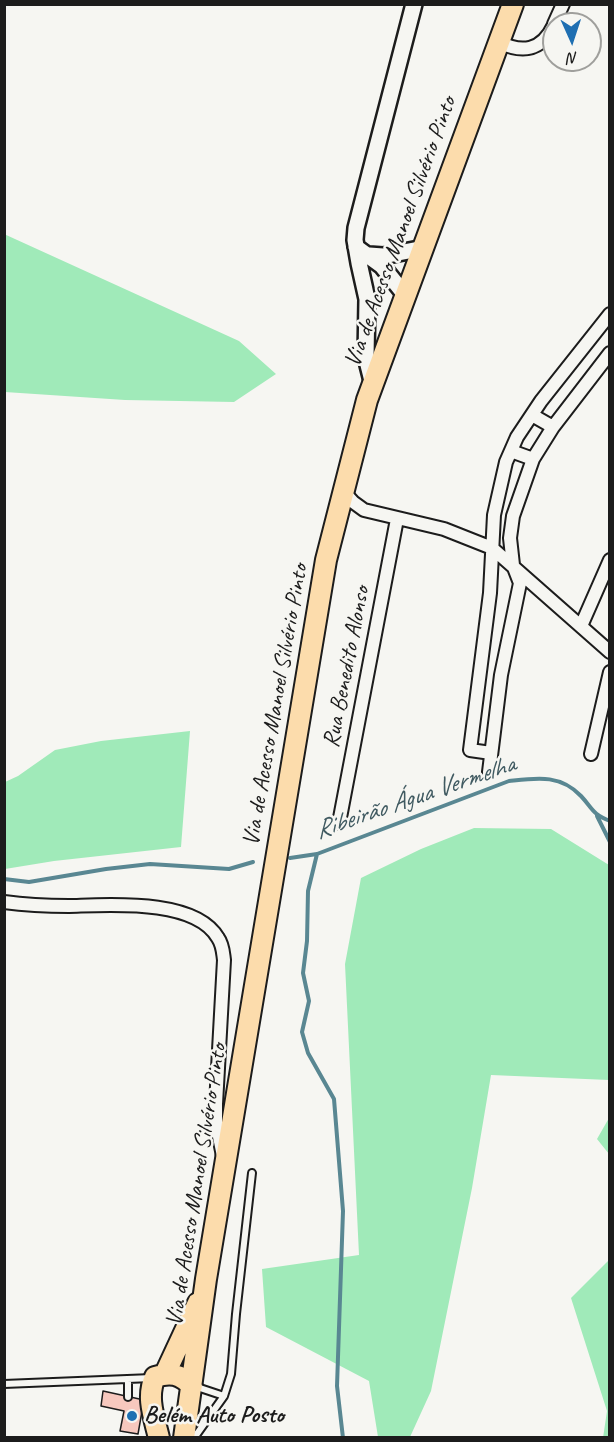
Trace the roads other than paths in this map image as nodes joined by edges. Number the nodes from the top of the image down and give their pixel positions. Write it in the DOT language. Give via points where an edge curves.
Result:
graph roads {
  1 [pos="414,4"];
  2 [pos="513,4"];
  3 [pos="542,41"];
  4 [pos="498,42"];
  5 [pos="423,248"];
  6 [pos="363,251"];
  7 [pos="406,296"];
  8 [pos="609,314"];
  9 [pos="609,352"];
  10 [pos="373,385"];
  11 [pos="532,415"];
  12 [pos="553,427"];
  13 [pos="511,451"];
  14 [pos="533,459"];
  15 [pos="343,491"];
  16 [pos="397,519"];
  17 [pos="492,548"];
  18 [pos="609,560"];
  19 [pos="513,565"];
  20 [pos="581,626"];
  21 [pos="609,652"];
  22 [pos="609,672"];
  23 [pos="491,753"];
  24 [pos="591,754"];
  25 [pos="489,772"];
  26 [pos="339,823"];
  27 [pos="4,902"];
  28 [pos="225,1163"];
  29 [pos="252,1173"];
  30 [pos="205,1290"];
  31 [pos="160,1376"];
  32 [pos="128,1379"];
  33 [pos="4,1384"];
  34 [pos="192,1386"];
  35 [pos="128,1396"];
  36 [pos="224,1396"];
  37 [pos="154,1430"];
  38 [pos="184,1437"];
  39 [pos="194,1437"];
  1 -- 6 [label="street" via="356,228"];
  2 -- 4 [label="main road, Via de Acesso Manoel Silvério Pinto"];
  3 -- 4 [label="street" via="521,50"];
  4 -- 5 [label="main road, Via de Acesso Manoel Silvério Pinto"];
  5 -- 6 [label="street" via="383,256"];
  5 -- 7 [label="main road, Via de Acesso Manoel Silvério Pinto"];
  6 -- 7 [label="street" via="382,266"];
  6 -- 10 [label="street" via="368,298 366,357"];
  7 -- 10 [label="main road, Via de Acesso Manoel Silvério Pinto"];
  8 -- 11 [label="street"];
  9 -- 12 [label="street"];
  10 -- 15 [label="main road, Via de Acesso Manoel Silvério Pinto"];
  11 -- 12 [label="street"];
  11 -- 13 [label="street"];
  12 -- 14 [label="street"];
  13 -- 14 [label="street"];
  13 -- 17 [label="street" via="494,515"];
  14 -- 19 [label="street" via="513,516"];
  15 -- 16 [label="street" via="364,510"];
  15 -- 28 [label="main road, Via de Acesso Manoel Silvério Pinto" via="322,580"];
  16 -- 17 [label="street" via="444,528"];
  16 -- 26 [label="street, Rua Benedito Alonso"];
  17 -- 19 [label="street"];
  17 -- 23 [label="street" via="470,750"];
  18 -- 20 [label="street"];
  19 -- 20 [label="street"];
  19 -- 23 [label="street" via="520,583 501,675"];
  20 -- 21 [label="street"];
  22 -- 24 [label="street"];
  23 -- 25 [label="street"];
  27 -- 28 [label="street" via="149,906 180,912 210,928 218,937 225,960 216,1122"];
  28 -- 30 [label="main road, Via de Acesso Manoel Silvério Pinto"];
  29 -- 36 [label="lane" via="231,1374"];
  30 -- 31 [label="main road"];
  30 -- 34 [label="main road, Via de Acesso Manoel Silvério Pinto"];
  31 -- 32 [label="lane"];
  31 -- 34 [label="main road" via="174,1373"];
  31 -- 37 [label="main road" via="150,1388"];
  32 -- 33 [label="lane"];
  32 -- 35 [label="lane"];
  34 -- 36 [label="lane"];
  34 -- 38 [label="main road, Via de Acesso Manoel Silvério Pinto"];
  36 -- 39 [label="lane"];
}
